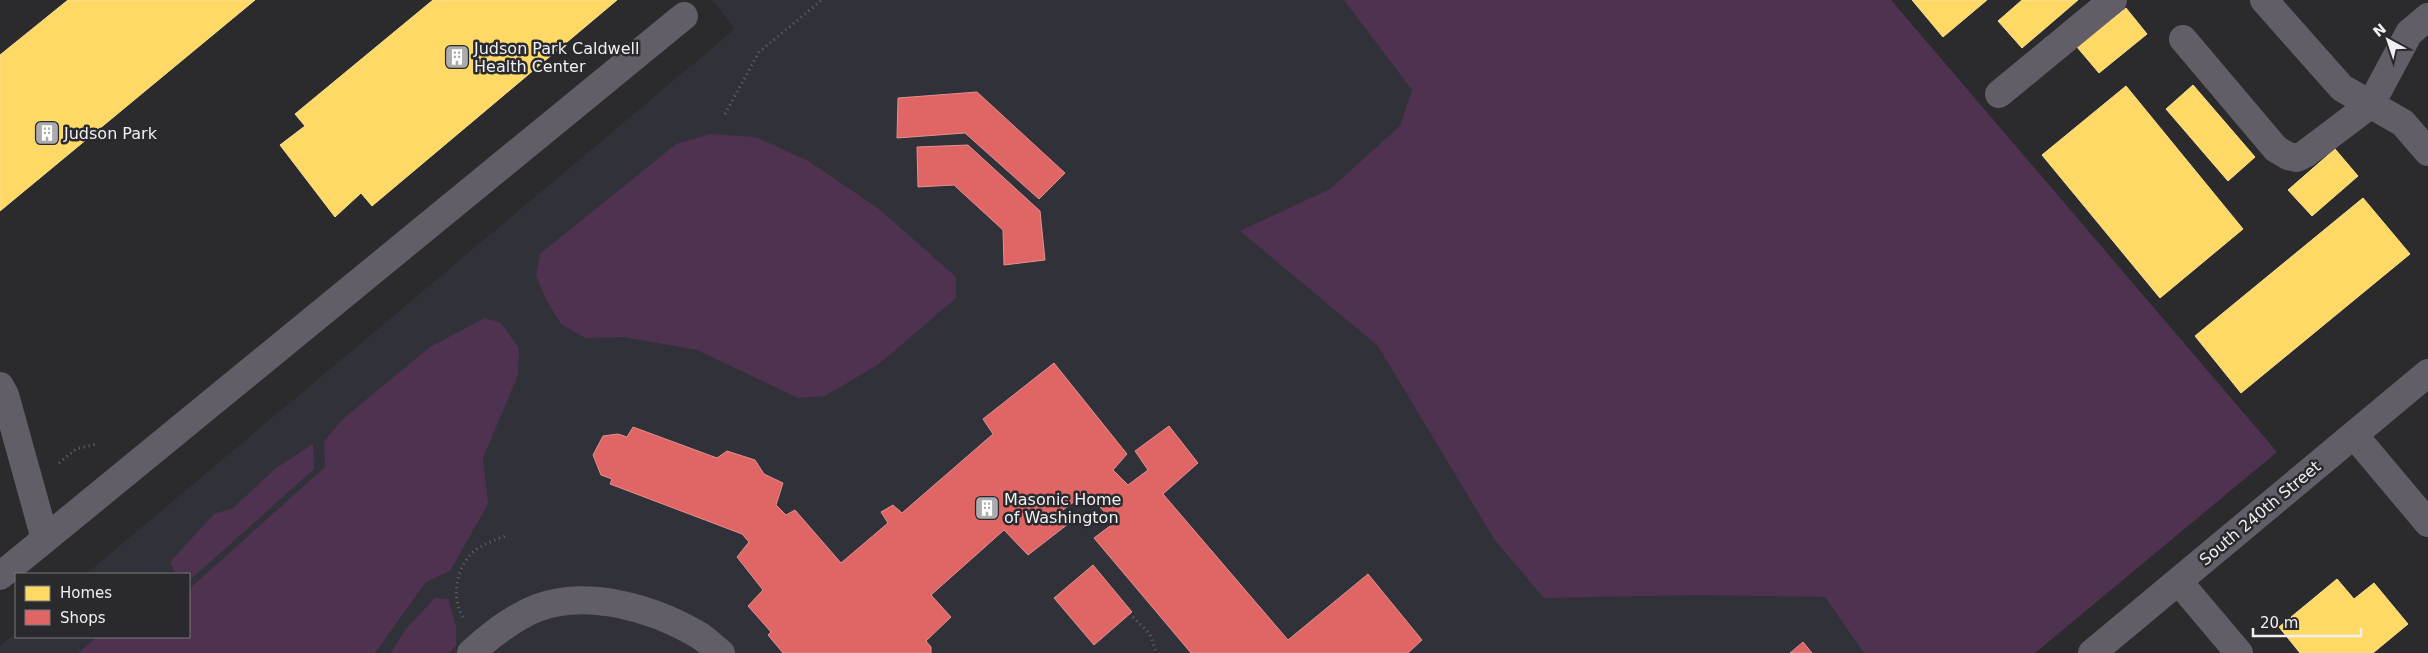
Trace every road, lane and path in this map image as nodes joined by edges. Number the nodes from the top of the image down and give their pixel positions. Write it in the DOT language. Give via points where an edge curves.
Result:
graph roads {
  1 [pos="822,0"];
  2 [pos="2113,0"];
  3 [pos="2264,0"];
  4 [pos="684,16"];
  5 [pos="2428,17"];
  6 [pos="2183,40"];
  7 [pos="1999,94"];
  8 [pos="2371,104"];
  9 [pos="725,114"];
  10 [pos="2428,152"];
  11 [pos="2428,373"];
  12 [pos="0,386"];
  13 [pos="2354,435"];
  14 [pos="97,444"];
  15 [pos="57,465"];
  16 [pos="2428,523"];
  17 [pos="505,536"];
  18 [pos="45,539"];
  19 [pos="0,576"];
  20 [pos="2179,582"];
  21 [pos="1133,617"];
  22 [pos="476,649"];
  23 [pos="721,653"];
  24 [pos="1156,653"];
  25 [pos="2092,653"];
  26 [pos="2239,653"];
  1 -- 9 [label="path" via="759,52"];
  2 -- 7 [label="street"];
  3 -- 8 [label="street" via="2342,88"];
  4 -- 18 [label="street"];
  5 -- 8 [label="street" via="2409,33"];
  6 -- 8 [label="street" via="2266,139 2288,156 2297,158 2305,154"];
  8 -- 10 [label="street" via="2403,123"];
  11 -- 13 [label="street, South 240th Street"];
  12 -- 18 [label="street" via="5,394"];
  13 -- 16 [label="street"];
  13 -- 20 [label="street, South 240th Street"];
  14 -- 15 [label="path" via="76,449"];
  17 -- 22 [label="path" via="473,552 460,573 456,596 459,611"];
  18 -- 19 [label="street"];
  20 -- 25 [label="street, South 240th Street"];
  20 -- 26 [label="street"];
  21 -- 24 [label="path" via="1150,634"];
  22 -- 23 [label="street" via="510,621 537,608 564,601 602,602 644,611 699,635"];
}
